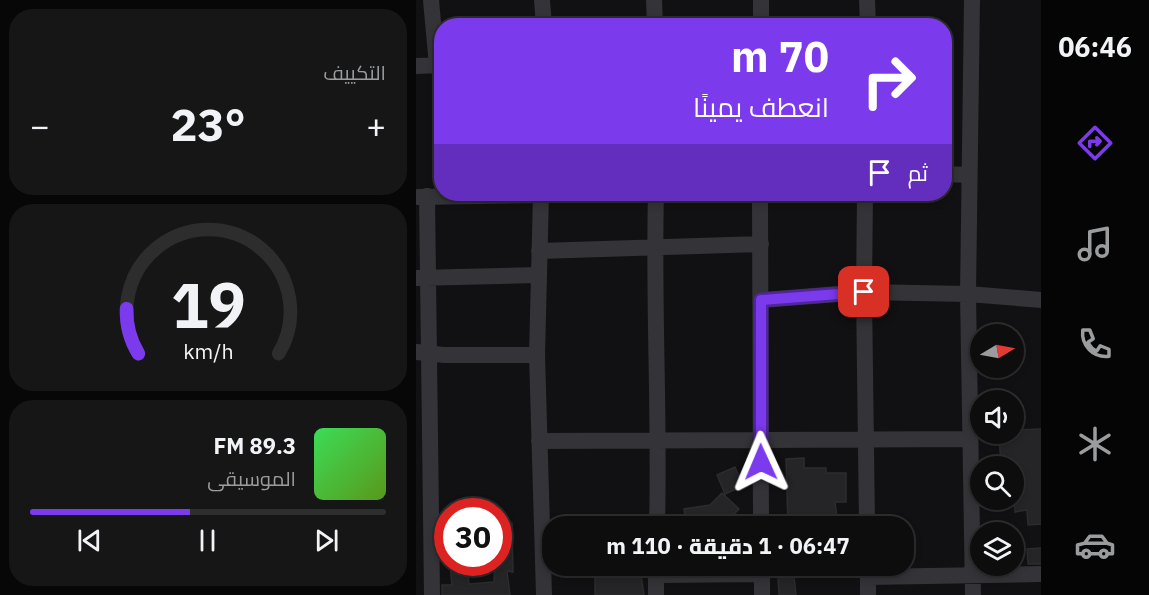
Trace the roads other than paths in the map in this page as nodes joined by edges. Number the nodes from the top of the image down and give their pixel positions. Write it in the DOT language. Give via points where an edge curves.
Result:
graph roads {
  1 [pos="431,0"];
  2 [pos="542,0"];
  3 [pos="654,0"];
  4 [pos="761,0"];
  5 [pos="867,0"];
  6 [pos="972,0"];
  7 [pos="543,18"];
  8 [pos="655,18"];
  9 [pos="761,18"];
  10 [pos="868,18"];
  11 [pos="434,24"];
  12 [pos="434,65"];
  13 [pos="416,66"];
  14 [pos="952,174"];
  15 [pos="970,175"];
  16 [pos="422,196"];
  17 [pos="540,201"];
  18 [pos="656,201"];
  19 [pos="760,201"];
  20 [pos="865,201"];
  21 [pos="761,244"];
  22 [pos="655,246"];
  23 [pos="539,251"];
  24 [pos="538,275"];
  25 [pos="422,278"];
  26 [pos="864,292"];
  27 [pos="968,294"];
  28 [pos="761,300"];
  29 [pos="1042,300"];
  30 [pos="423,353"];
  31 [pos="537,355"];
  32 [pos="970,391"];
  33 [pos="866,438"];
  34 [pos="970,439"];
  35 [pos="761,440"];
  36 [pos="539,441"];
  37 [pos="659,441"];
  38 [pos="971,444"];
  39 [pos="657,516"];
  40 [pos="761,516"];
  41 [pos="867,516"];
  42 [pos="972,522"];
  43 [pos="914,573"];
  44 [pos="1042,574"];
  45 [pos="1024,575"];
  46 [pos="656,576"];
  47 [pos="762,576"];
  48 [pos="868,576"];
  49 [pos="970,576"];
  50 [pos="972,576"];
  51 [pos="432,595"];
  52 [pos="544,595"];
  53 [pos="656,595"];
  54 [pos="762,595"];
  55 [pos="868,595"];
  56 [pos="973,595"];
  1 -- 11 [label="street"];
  2 -- 7 [label="street"];
  3 -- 8 [label="street"];
  4 -- 9 [label="street"];
  5 -- 10 [label="street"];
  6 -- 15 [label="street"];
  12 -- 13 [label="street"];
  14 -- 15 [label="street"];
  15 -- 27 [label="street"];
  16 -- 25 [label="street"];
  17 -- 23 [label="street"];
  18 -- 22 [label="street"];
  19 -- 21 [label="street"];
  20 -- 26 [label="street"];
  21 -- 22 [label="street"];
  21 -- 28 [label="street"];
  22 -- 23 [label="street"];
  22 -- 37 [label="street"];
  23 -- 24 [label="street"];
  24 -- 25 [label="street"];
  24 -- 31 [label="street"];
  25 -- 30 [label="street"];
  26 -- 27 [label="street"];
  26 -- 28 [label="street"];
  26 -- 33 [label="street"];
  27 -- 29 [label="street"];
  27 -- 32 [label="street"];
  28 -- 35 [label="street"];
  30 -- 31 [label="street"];
  30 -- 51 [label="street"];
  31 -- 36 [label="street"];
  33 -- 34 [label="street"];
  33 -- 35 [label="street"];
  33 -- 41 [label="street"];
  35 -- 37 [label="street"];
  35 -- 40 [label="street"];
  36 -- 37 [label="street"];
  36 -- 52 [label="street"];
  37 -- 39 [label="street"];
  38 -- 42 [label="street"];
  43 -- 49 [label="street"];
  44 -- 45 [label="street"];
  46 -- 53 [label="street"];
  47 -- 54 [label="street"];
  48 -- 55 [label="street"];
  50 -- 56 [label="street"];
}
